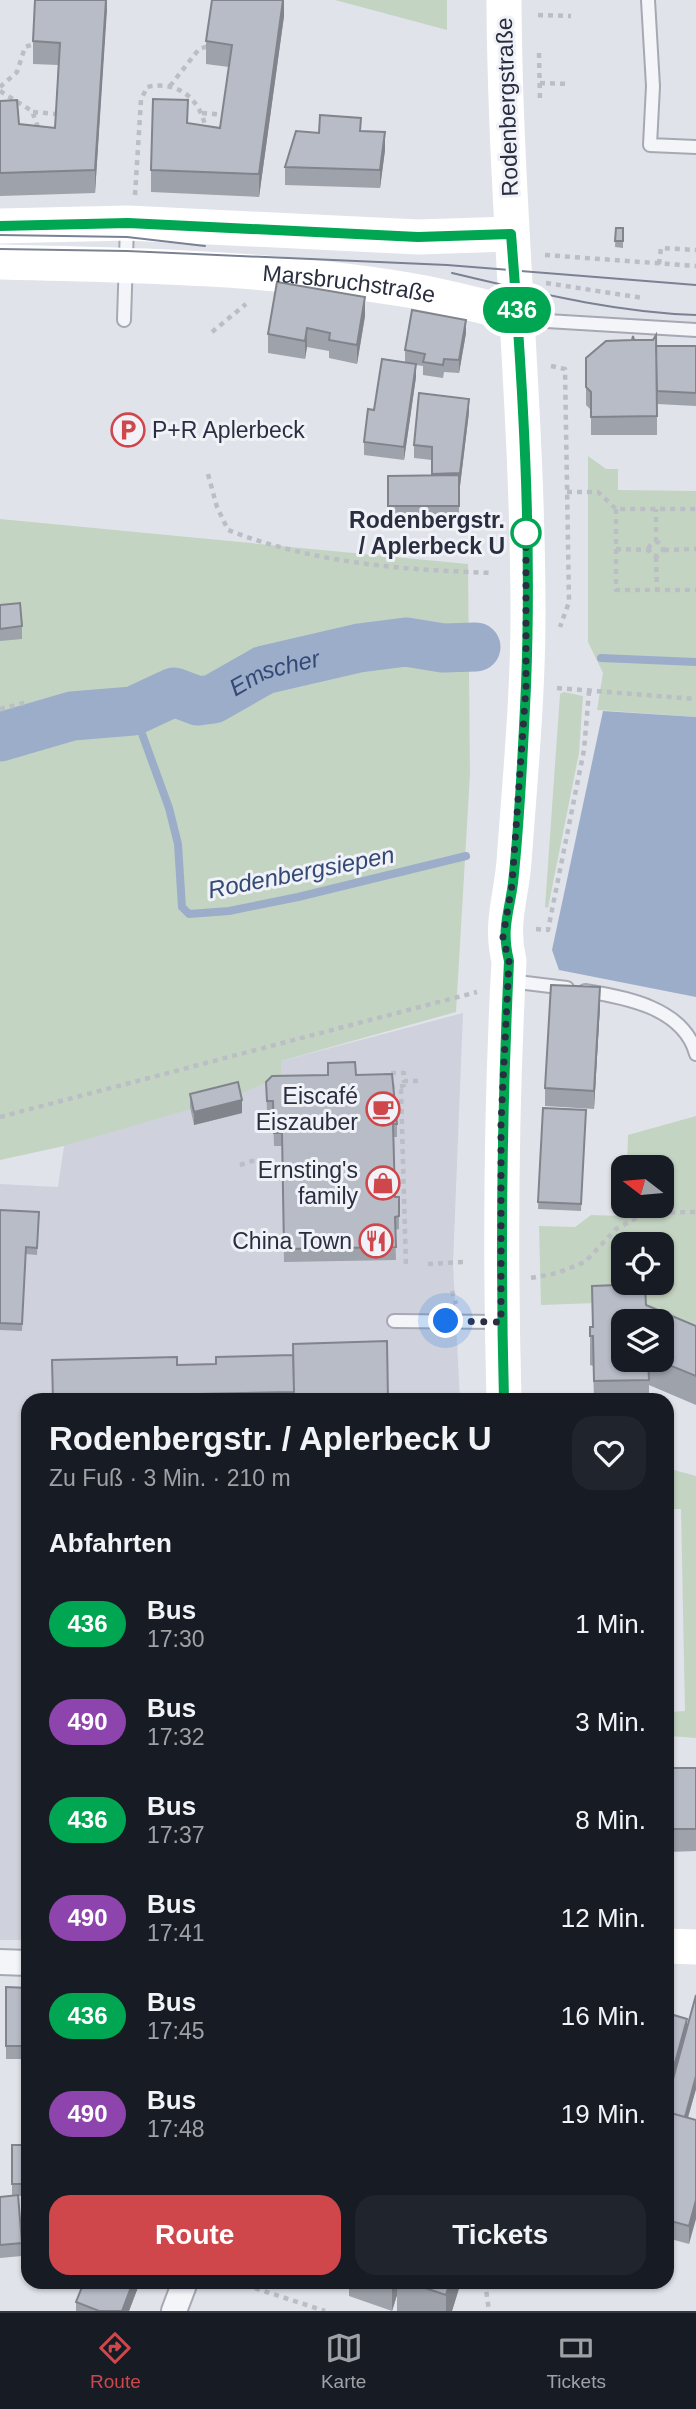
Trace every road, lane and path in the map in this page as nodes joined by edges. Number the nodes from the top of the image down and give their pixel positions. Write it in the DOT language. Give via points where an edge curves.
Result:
graph roads {
  1 [pos="504,0"];
  2 [pos="648,0"];
  3 [pos="538,15"];
  4 [pos="571,16"];
  5 [pos="34,44"];
  6 [pos="209,46"];
  7 [pos="540,83"];
  8 [pos="569,84"];
  9 [pos="170,86"];
  10 [pos="0,89"];
  11 [pos="33,112"];
  12 [pos="202,113"];
  13 [pos="57,114"];
  14 [pos="225,115"];
  15 [pos="40,137"];
  16 [pos="206,141"];
  17 [pos="696,148"];
  18 [pos="130,223"];
  19 [pos="0,226"];
  20 [pos="511,234"];
  21 [pos="696,250"];
  22 [pos="545,255"];
  23 [pos="0,261"];
  24 [pos="659,264"];
  25 [pos="125,265"];
  26 [pos="696,267"];
  27 [pos="545,283"];
  28 [pos="643,298"];
  29 [pos="253,299"];
  30 [pos="532,318"];
  31 [pos="124,320"];
  32 [pos="696,330"];
  33 [pos="212,332"];
  34 [pos="208,474"];
  35 [pos="567,492"];
  36 [pos="616,509"];
  37 [pos="656,509"];
  38 [pos="696,509"];
  39 [pos="656,542"];
  40 [pos="616,549"];
  41 [pos="649,550"];
  42 [pos="664,550"];
  43 [pos="696,550"];
  44 [pos="656,557"];
  45 [pos="493,573"];
  46 [pos="657,590"];
  47 [pos="696,590"];
  48 [pos="559,631"];
  49 [pos="555,677"];
  50 [pos="589,692"];
  51 [pos="696,699"];
  52 [pos="28,702"];
  53 [pos="0,709"];
  54 [pos="536,929"];
  55 [pos="509,971"];
  56 [pos="471,993"];
  57 [pos="696,1054"];
  58 [pos="418,1081"];
  59 [pos="0,1117"];
  60 [pos="275,1160"];
  61 [pos="240,1166"];
  62 [pos="696,1212"];
  63 [pos="463,1262"];
  64 [pos="428,1265"];
  65 [pos="406,1267"];
  66 [pos="528,1278"];
  67 [pos="394,1321"];
  68 [pos="501,1322"];
  69 [pos="503,1393"];
  70 [pos="674,1946"];
  71 [pos="696,1947"];
  72 [pos="0,1962"];
  73 [pos="21,1963"];
  74 [pos="183,2289"];
  75 [pos="258,2289"];
  76 [pos="486,2289"];
  77 [pos="174,2311"];
  78 [pos="326,2311"];
  79 [pos="489,2311"];
  1 -- 20 [label="main road, Rodenbergstraße"];
  2 -- 17 [label="lane" via="653,86 650,145"];
  3 -- 4 [label="path"];
  5 -- 10 [label="path" via="25,47 17,72"];
  6 -- 9 [label="path" via="199,49"];
  7 -- 8 [label="path"];
  9 -- 12 [label="path" via="190,96"];
  9 -- 18 [label="path" via="143,92"];
  10 -- 11 [label="path"];
  11 -- 13 [label="path"];
  11 -- 15 [label="path"];
  12 -- 14 [label="path"];
  12 -- 16 [label="path"];
  18 -- 19 [label="main road, Marsbruchstraße"];
  18 -- 20 [label="main road, Marsbruchstraße" via="418,237"];
  18 -- 25 [label="lane"];
  20 -- 30 [label="main road, Rodenbergstraße"];
  21 -- 24 [label="path" via="660,248"];
  22 -- 24 [label="path"];
  23 -- 25 [label="main road, Marsbruchstraße"];
  24 -- 26 [label="path"];
  25 -- 30 [label="main road, Marsbruchstraße" via="358,282"];
  25 -- 31 [label="lane"];
  27 -- 28 [label="path"];
  29 -- 33 [label="path"];
  30 -- 32 [label="lane, Marsbruchstraße"];
  30 -- 35 [label="path" via="548,365 565,369"];
  30 -- 55 [label="main road, Rodenbergstraße" via="524,447 526,687 512,885 503,937"];
  34 -- 45 [label="path" via="228,530 251,539 351,563"];
  35 -- 36 [label="path" via="598,492"];
  35 -- 48 [label="path" via="569,602"];
  36 -- 37 [label="path"];
  36 -- 40 [label="path"];
  37 -- 38 [label="path"];
  37 -- 39 [label="path"];
  39 -- 41 [label="path"];
  39 -- 42 [label="path"];
  40 -- 41 [label="path"];
  40 -- 46 [label="path" via="616,590"];
  41 -- 44 [label="path"];
  42 -- 43 [label="path"];
  42 -- 44 [label="path"];
  44 -- 46 [label="path"];
  46 -- 47 [label="path"];
  49 -- 50 [label="path" via="555,688"];
  50 -- 51 [label="path"];
  50 -- 54 [label="path" via="584,750 548,930"];
  52 -- 53 [label="path"];
  55 -- 57 [label="lane" via="663,1011 681,1027"];
  55 -- 68 [label="main road, Rodenbergstraße" via="501,1123"];
  56 -- 59 [label="path"];
  58 -- 65 [label="path" via="404,1082 404,1073 386,1073 386,1087 404,1086"];
  60 -- 61 [label="path"];
  62 -- 66 [label="path" via="646,1213 616,1228 585,1262"];
  63 -- 64 [label="path"];
  67 -- 68 [label="lane"];
  68 -- 69 [label="main road, Rodenbergstraße"];
  70 -- 71 [label="main road"];
  72 -- 73 [label="street"];
  74 -- 77 [label="street"];
  75 -- 78 [label="path"];
  76 -- 79 [label="path"];
}
